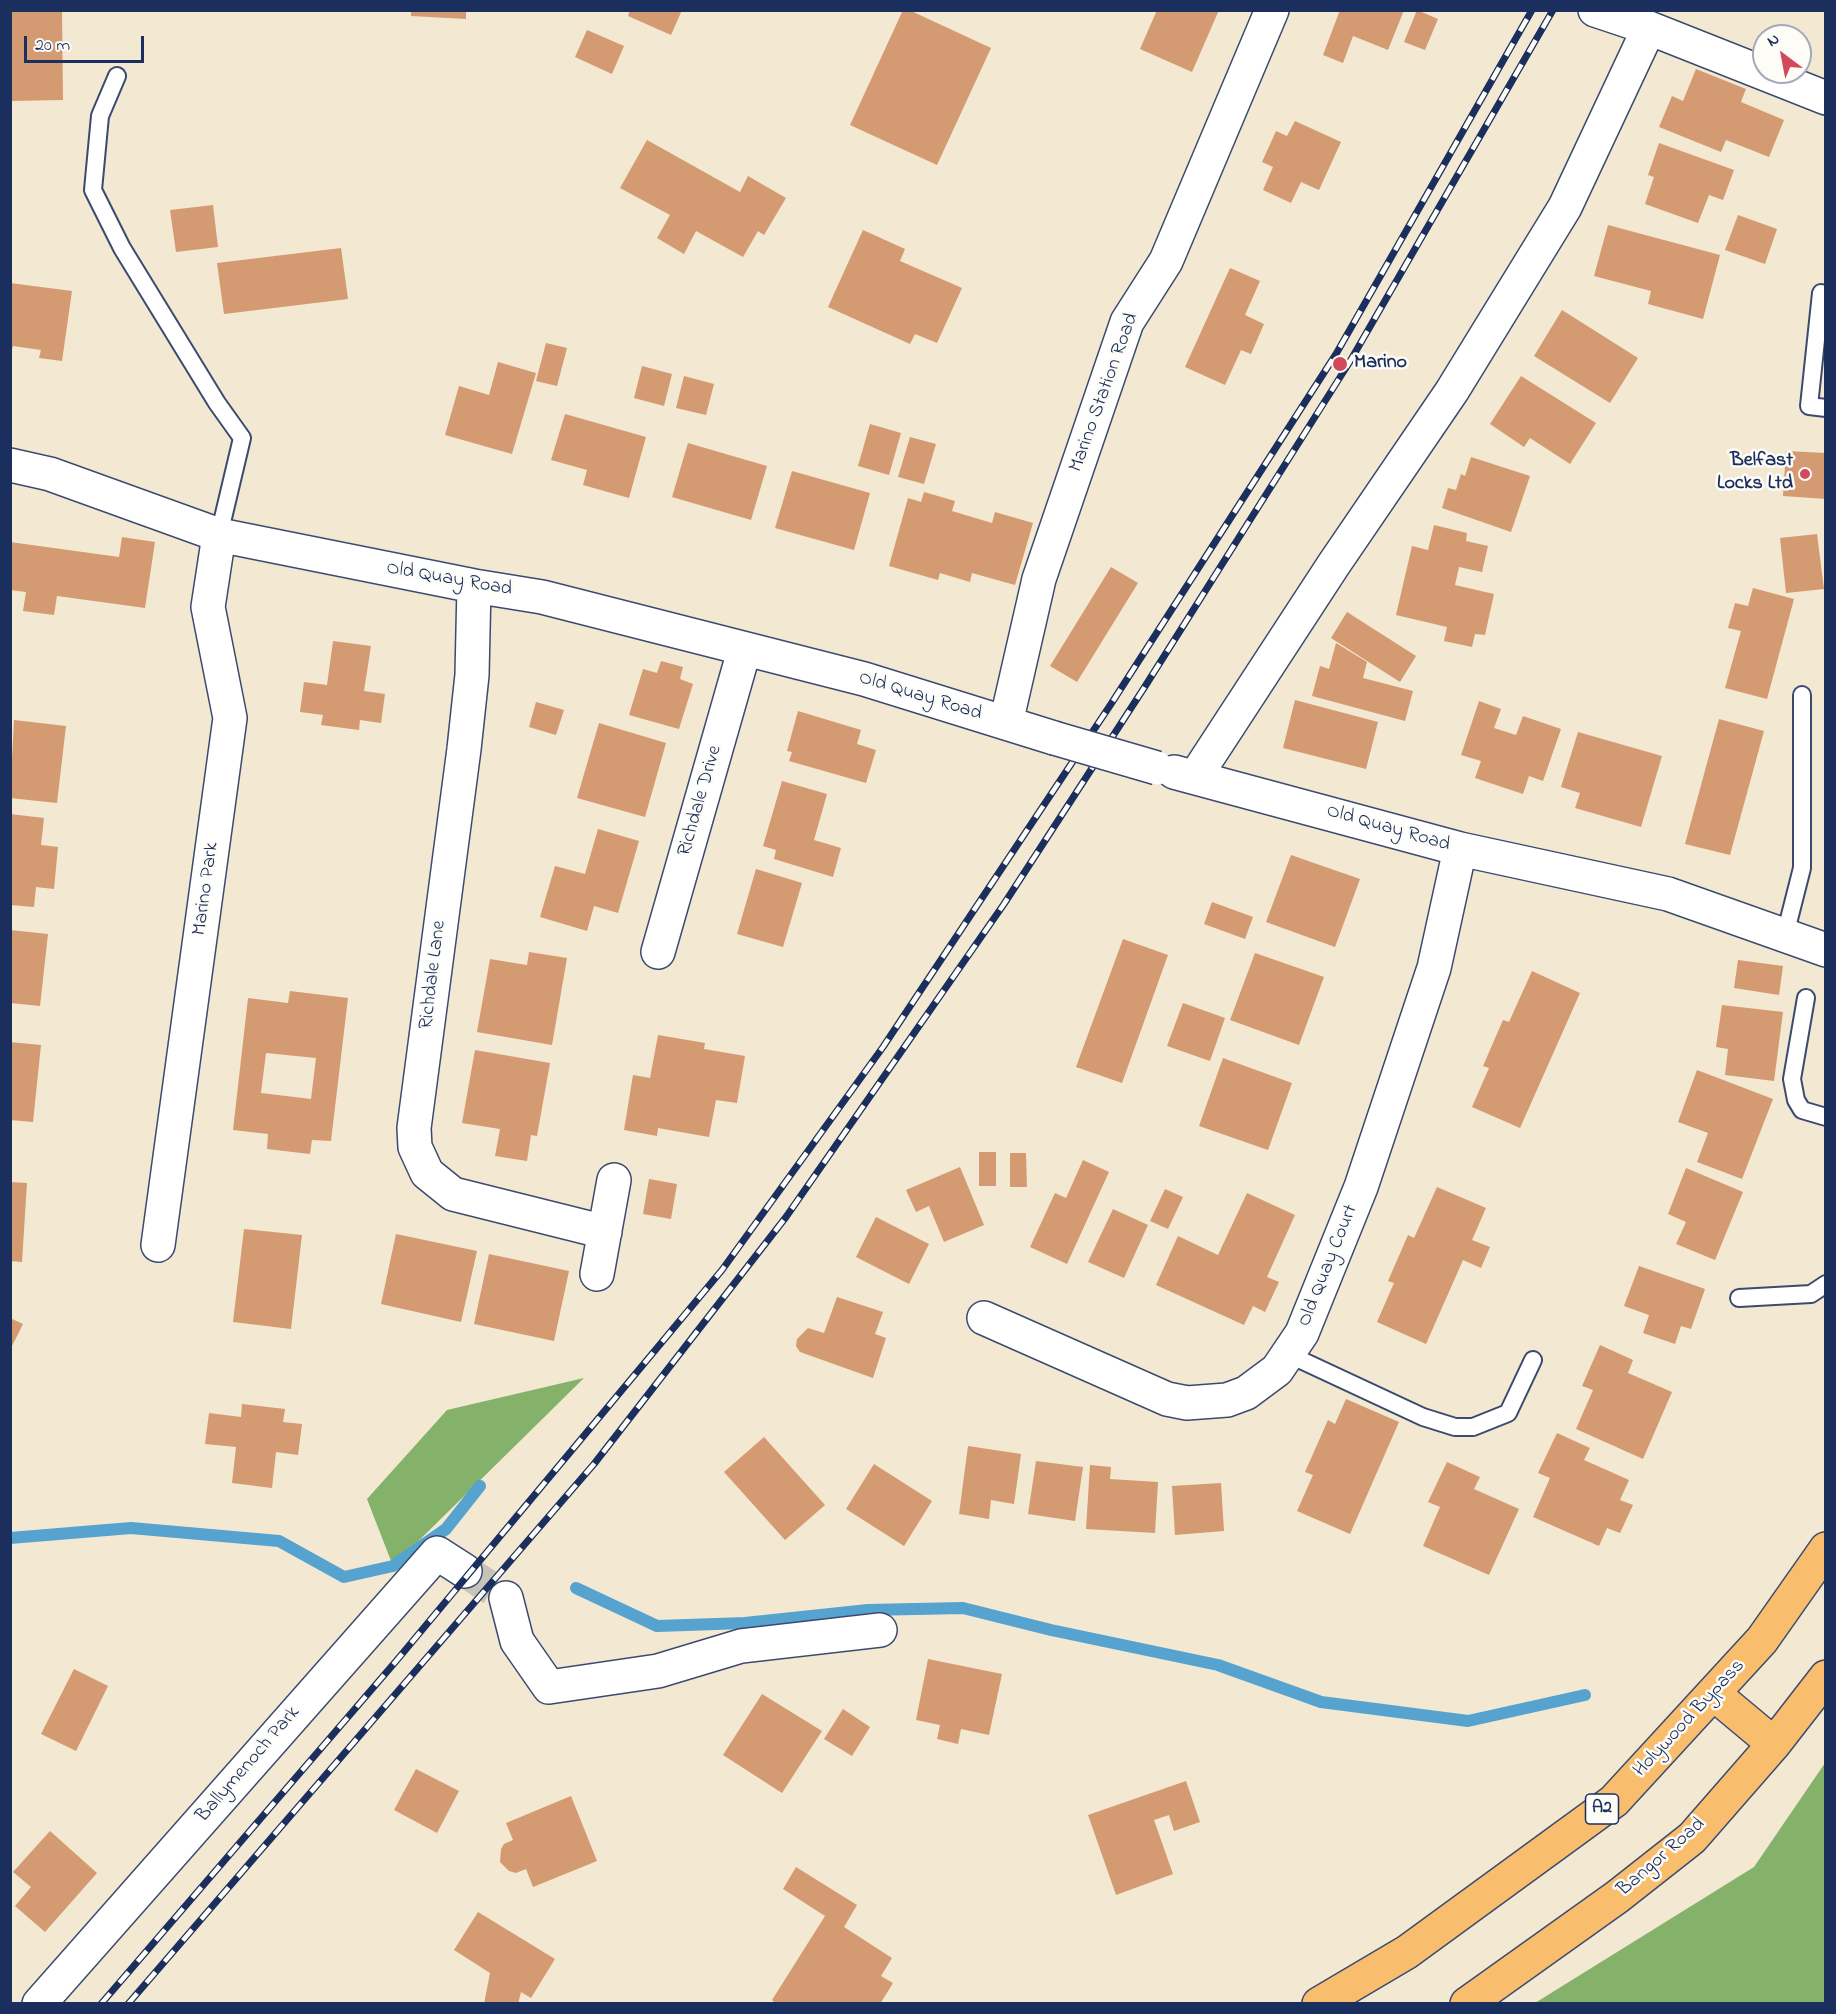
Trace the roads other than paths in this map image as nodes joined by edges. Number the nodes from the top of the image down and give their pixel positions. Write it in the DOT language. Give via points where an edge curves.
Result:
graph roads {
  1 [pos="1272,10"];
  2 [pos="1600,13"];
  3 [pos="1648,28"];
  4 [pos="117,76"];
  5 [pos="1826,98"];
  6 [pos="1826,294"];
  7 [pos="1826,408"];
  8 [pos="10,465"];
  9 [pos="219,535"];
  10 [pos="474,586"];
  11 [pos="744,651"];
  12 [pos="1802,695"];
  13 [pos="1006,723"];
  14 [pos="1195,777"];
  15 [pos="1460,849"];
  16 [pos="1785,935"];
  17 [pos="1826,950"];
  18 [pos="658,952"];
  19 [pos="1806,998"];
  20 [pos="1826,1117"];
  21 [pos="614,1180"];
  22 [pos="604,1232"];
  23 [pos="158,1245"];
  24 [pos="597,1274"];
  25 [pos="1826,1284"];
  26 [pos="1738,1298"];
  27 [pos="984,1318"];
  28 [pos="1290,1355"];
  29 [pos="1533,1360"];
  30 [pos="1826,1549"];
  31 [pos="465,1571"];
  32 [pos="506,1598"];
  33 [pos="880,1630"];
  34 [pos="1826,1677"];
  35 [pos="1713,1694"];
  36 [pos="1774,1744"];
  37 [pos="39,2004"];
  38 [pos="1319,2004"];
  39 [pos="1467,2004"];
  1 -- 13 [label="street, Marino Station Road" via="1166,261 1127,322 1040,579"];
  2 -- 3 [label="street"];
  3 -- 5 [label="street"];
  3 -- 14 [label="street" via="1558,218 1452,391"];
  4 -- 9 [label="lane" via="100,116 93,190 128,257 242,438"];
  6 -- 7 [label="lane" via="1821,293 1809,406"];
  8 -- 9 [label="street, Old Quay Road" via="50,474"];
  9 -- 10 [label="street, Old Quay Road"];
  9 -- 23 [label="street, Marino Park" via="208,607 230,717"];
  10 -- 11 [label="street, Old Quay Road" via="542,597"];
  10 -- 22 [label="street, Richdale Lane" via="472,675 414,1128 415,1147 427,1173 453,1194"];
  11 -- 13 [label="street, Old Quay Road" via="864,679"];
  11 -- 18 [label="street, Richdale Drive"];
  12 -- 16 [label="lane" via="1802,868"];
  13 -- 14 [label="street, Old Quay Road, bridge"];
  14 -- 15 [label="street, Old Quay Road"];
  15 -- 16 [label="street, Old Quay Road" via="1668,894"];
  15 -- 28 [label="street, Old Quay Court" via="1434,968 1361,1187"];
  16 -- 17 [label="street, Old Quay Road"];
  19 -- 20 [label="lane" via="1792,1079 1802,1110"];
  21 -- 22 [label="street"];
  22 -- 24 [label="street"];
  25 -- 26 [label="lane" via="1811,1294"];
  27 -- 28 [label="street, Old Quay Court" via="1167,1399 1187,1403 1217,1402 1246,1393"];
  28 -- 29 [label="lane" via="1430,1420 1455,1427 1473,1427 1508,1413"];
  30 -- 35 [label="highway, Holywood Bypass / A2" via="1762,1640"];
  31 -- 37 [label="street, Ballymenoch Park" via="437,1553"];
  32 -- 33 [label="street" via="517,1641 549,1686 658,1671 741,1646"];
  34 -- 36 [label="highway, Bangor Road"];
  35 -- 36 [label="highway"];
  35 -- 38 [label="highway, Holywood Bypass / A2" via="1614,1800 1407,1952"];
  36 -- 39 [label="highway, Bangor Road" via="1692,1838 1617,1898"];
}
